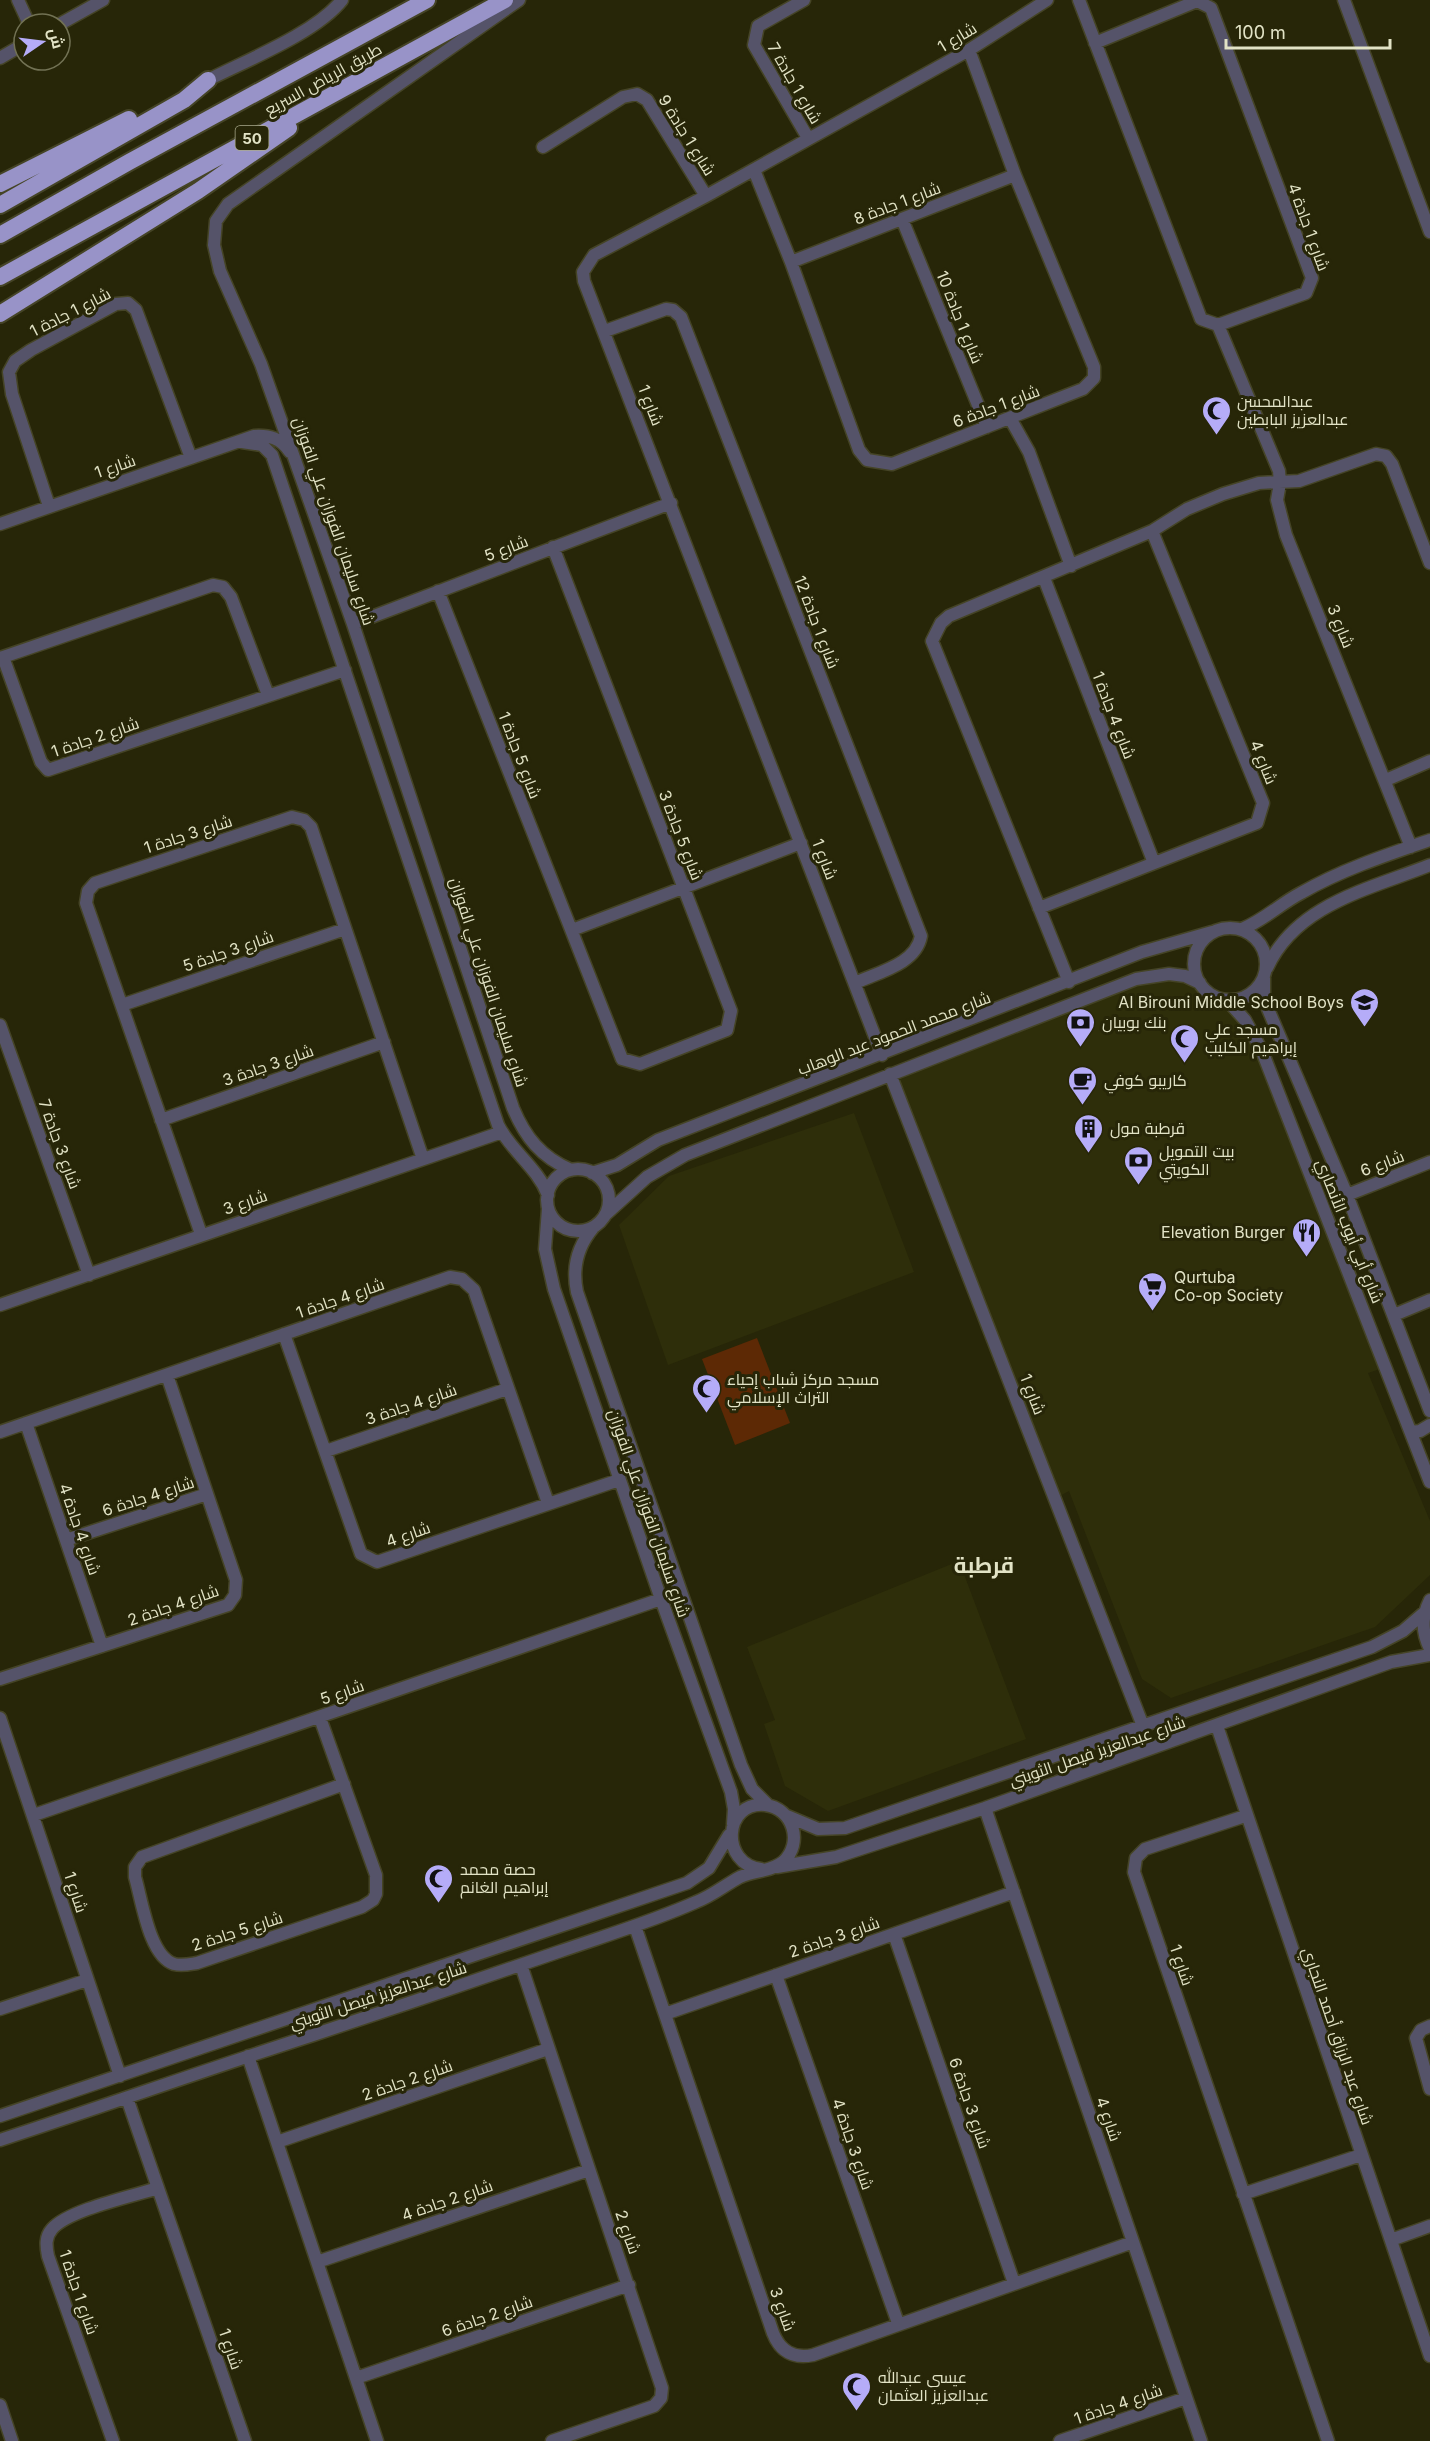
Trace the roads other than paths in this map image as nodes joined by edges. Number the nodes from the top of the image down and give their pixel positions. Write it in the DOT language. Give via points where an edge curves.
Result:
graph roads {
  1 [pos="103,0"];
  2 [pos="342,0"];
  3 [pos="427,0"];
  4 [pos="505,0"];
  5 [pos="519,0"];
  6 [pos="804,0"];
  7 [pos="1047,0"];
  8 [pos="1078,0"];
  9 [pos="1344,0"];
  10 [pos="72,17"];
  11 [pos="1095,43"];
  12 [pos="969,50"];
  13 [pos="372,72"];
  14 [pos="208,80"];
  15 [pos="808,138"];
  16 [pos="543,147"];
  17 [pos="129,162"];
  18 [pos="754,170"];
  19 [pos="1015,175"];
  20 [pos="0,184"];
  21 [pos="706,196"];
  22 [pos="0,205"];
  23 [pos="902,219"];
  24 [pos="0,225"];
  25 [pos="1430,232"];
  26 [pos="0,235"];
  27 [pos="791,262"];
  28 [pos="0,277"];
  29 [pos="0,314"];
  30 [pos="1218,325"];
  31 [pos="605,331"];
  32 [pos="1010,418"];
  33 [pos="987,427"];
  34 [pos="242,442"];
  35 [pos="191,458"];
  36 [pos="297,465"];
  37 [pos="280,478"];
  38 [pos="1281,483"];
  39 [pos="670,503"];
  40 [pos="49,506"];
  41 [pos="0,524"];
  42 [pos="1152,531"];
  43 [pos="553,547"];
  44 [pos="1430,563"];
  45 [pos="1071,566"];
  46 [pos="1044,578"];
  47 [pos="438,591"];
  48 [pos="353,624"];
  49 [pos="2,658"];
  50 [pos="345,670"];
  51 [pos="268,695"];
  52 [pos="390,735"];
  53 [pos="368,741"];
  54 [pos="1430,761"];
  55 [pos="399,762"];
  56 [pos="379,774"];
  57 [pos="1386,780"];
  58 [pos="1430,840"];
  59 [pos="801,843"];
  60 [pos="1411,847"];
  61 [pos="1154,863"];
  62 [pos="1430,865"];
  63 [pos="684,888"];
  64 [pos="1040,908"];
  65 [pos="345,928"];
  66 [pos="1242,929"];
  67 [pos="572,930"];
  68 [pos="1212,932"];
  69 [pos="1265,975"];
  70 [pos="1069,982"];
  71 [pos="855,983"];
  72 [pos="1200,983"];
  73 [pos="1227,1000"];
  74 [pos="122,1005"];
  75 [pos="0,1025"];
  76 [pos="384,1042"];
  77 [pos="882,1055"];
  78 [pos="622,1059"];
  79 [pos="890,1074"];
  80 [pos="162,1120"];
  81 [pos="502,1132"];
  82 [pos="423,1159"];
  83 [pos="1430,1162"];
  84 [pos="571,1170"];
  85 [pos="592,1173"];
  86 [pos="548,1195"];
  87 [pos="1347,1195"];
  88 [pos="548,1209"];
  89 [pos="605,1215"];
  90 [pos="593,1228"];
  91 [pos="201,1234"];
  92 [pos="89,1275"];
  93 [pos="1430,1300"];
  94 [pos="0,1305"];
  95 [pos="1394,1315"];
  96 [pos="284,1334"];
  97 [pos="167,1375"];
  98 [pos="507,1389"];
  99 [pos="1430,1411"];
  100 [pos="26,1423"];
  101 [pos="1430,1425"];
  102 [pos="0,1432"];
  103 [pos="1411,1432"];
  104 [pos="326,1451"];
  105 [pos="619,1480"];
  106 [pos="1430,1482"];
  107 [pos="207,1494"];
  108 [pos="548,1503"];
  109 [pos="66,1540"];
  110 [pos="661,1599"];
  111 [pos="1428,1606"];
  112 [pos="102,1646"];
  113 [pos="1430,1649"];
  114 [pos="1430,1655"];
  115 [pos="0,1679"];
  116 [pos="723,1714"];
  117 [pos="0,1718"];
  118 [pos="320,1718"];
  119 [pos="703,1720"];
  120 [pos="1143,1726"];
  121 [pos="1217,1726"];
  122 [pos="344,1784"];
  123 [pos="768,1805"];
  124 [pos="985,1808"];
  125 [pos="785,1814"];
  126 [pos="34,1815"];
  127 [pos="1245,1816"];
  128 [pos="732,1828"];
  129 [pos="767,1868"];
  130 [pos="1014,1892"];
  131 [pos="635,1926"];
  132 [pos="894,1934"];
  133 [pos="521,1965"];
  134 [pos="776,1975"];
  135 [pos="87,1980"];
  136 [pos="397,1983"];
  137 [pos="366,1994"];
  138 [pos="404,2005"];
  139 [pos="0,2009"];
  140 [pos="665,2014"];
  141 [pos="373,2015"];
  142 [pos="1430,2026"];
  143 [pos="548,2049"];
  144 [pos="248,2056"];
  145 [pos="120,2076"];
  146 [pos="1430,2089"];
  147 [pos="127,2098"];
  148 [pos="0,2116"];
  149 [pos="0,2140"];
  150 [pos="277,2142"];
  151 [pos="1361,2155"];
  152 [pos="589,2170"];
  153 [pos="158,2188"];
  154 [pos="1243,2194"];
  155 [pos="1430,2226"];
  156 [pos="1391,2240"];
  157 [pos="1133,2242"];
  158 [pos="316,2262"];
  159 [pos="1014,2283"];
  160 [pos="628,2285"];
  161 [pos="898,2323"];
  162 [pos="1430,2356"];
  163 [pos="356,2379"];
  164 [pos="1186,2398"];
  165 [pos="0,2405"];
  166 [pos="1065,2440"];
  167 [pos="12,2441"];
  168 [pos="113,2441"];
  169 [pos="245,2441"];
  170 [pos="377,2441"];
  171 [pos="552,2441"];
  172 [pos="1201,2441"];
  173 [pos="1328,2441"];
  1 -- 10 [label="street"];
  2 -- 14 [label="street" via="313,25"];
  3 -- 17 [label="highway, طريق الرياض السريع / 50"];
  4 -- 13 [label="highway, طريق الرياض السريع / 50"];
  5 -- 36 [label="street, شارع سليمان الفوزان علي الفوزان" via="254,185 228,204 216,221 214,245 220,271 261,364"];
  6 -- 15 [label="street, شارع 1 جادة 7" via="758,26 754,45"];
  7 -- 12 [label="street, شارع 1"];
  8 -- 11 [label="street"];
  9 -- 25 [label="street"];
  11 -- 30 [label="street" via="1197,313 1207,323"];
  11 -- 30 [label="street, شارع 1 جادة 4" via="1192,3 1202,2 1211,8 1312,278 1306,293"];
  12 -- 15 [label="street, شارع 1"];
  12 -- 19 [label="street, شارع 1 جادة 6"];
  13 -- 28 [label="highway, طريق الرياض السريع / 50"];
  13 -- 29 [label="highway" via="198,190"];
  14 -- 20 [label="highway"];
  14 -- 22 [label="highway" via="184,100"];
  15 -- 18 [label="street, شارع 1"];
  16 -- 21 [label="street, شارع 1 جادة 9" via="623,97 638,94 647,100"];
  17 -- 24 [label="highway"];
  17 -- 26 [label="highway, طريق الرياض السريع / 50"];
  18 -- 21 [label="street, شارع 1"];
  18 -- 27 [label="street, شارع 1 جادة 6"];
  19 -- 23 [label="street, شارع 1 جادة 8"];
  19 -- 32 [label="street, شارع 1 جادة 6" via="1094,367 1094,378 1083,389"];
  21 -- 31 [label="street, شارع 1" via="594,255 587,263 584,281"];
  23 -- 27 [label="street, شارع 1 جادة 8"];
  23 -- 33 [label="street, شارع 1 جادة 10"];
  27 -- 33 [label="street, شارع 1 جادة 6" via="859,450 867,460 892,464"];
  30 -- 38 [label="street, شارع 3"];
  31 -- 39 [label="street, شارع 1"];
  31 -- 71 [label="street, شارع 1 جادة 12" via="666,309 681,317 921,936 918,949 908,958"];
  32 -- 33 [label="street, شارع 1 جادة 6"];
  32 -- 45 [label="street" via="1029,452"];
  34 -- 35 [label="street, شارع 1"];
  34 -- 36 [label="street, شارع 1" via="254,436 272,438 288,448"];
  34 -- 37 [label="street" via="268,449"];
  35 -- 40 [label="street, شارع 1"];
  35 -- 40 [label="street, شارع 1 جادة 1" via="136,310 128,303 116,304 32,350 15,361 9,372 12,393"];
  36 -- 37 [label="street" via="282,471"];
  36 -- 48 [label="street, شارع سليمان الفوزان علي الفوزان"];
  37 -- 50 [label="street"];
  38 -- 42 [label="street" via="1259,483 1223,494 1186,508"];
  38 -- 44 [label="street" via="1299,481 1376,454 1386,456"];
  38 -- 57 [label="street, شارع 3" via="1277,500 1287,535"];
  39 -- 43 [label="street, شارع 5"];
  39 -- 59 [label="street, شارع 1"];
  40 -- 41 [label="street, شارع 1"];
  42 -- 45 [label="street"];
  42 -- 61 [label="street, شارع 4" via="1263,803 1257,823"];
  43 -- 47 [label="street, شارع 5"];
  43 -- 63 [label="street, شارع 5 جادة 3"];
  45 -- 46 [label="street"];
  46 -- 61 [label="street, شارع 4 جادة 1"];
  46 -- 64 [label="street" via="949,616 941,622 932,641"];
  47 -- 48 [label="street, شارع 5"];
  47 -- 67 [label="street, شارع 5 جادة 1"];
  48 -- 52 [label="street, شارع سليمان الفوزان علي الفوزان"];
  49 -- 51 [label="street, شارع 2 جادة 1" via="213,585 223,587 231,597"];
  49 -- 51 [label="street, شارع 2 جادة 1" via="41,762 48,770"];
  50 -- 51 [label="street, شارع 2 جادة 1"];
  50 -- 53 [label="street"];
  52 -- 53 [label="street" via="381,744"];
  52 -- 55 [label="street, شارع سليمان الفوزان علي الفوزان"];
  53 -- 56 [label="street"];
  54 -- 57 [label="street"];
  55 -- 56 [label="street" via="384,762"];
  55 -- 84 [label="street, شارع سليمان الفوزان علي الفوزان" via="518,1120 539,1150"];
  56 -- 81 [label="street"];
  57 -- 60 [label="street, شارع 3"];
  58 -- 60 [label="street"];
  59 -- 63 [label="street"];
  59 -- 71 [label="street, شارع 1"];
  60 -- 66 [label="street" via="1328,879"];
  61 -- 64 [label="street, شارع 4"];
  62 -- 69 [label="street" via="1315,912 1283,939"];
  63 -- 67 [label="street"];
  63 -- 78 [label="street, شارع 5 جادة 3" via="731,1011 730,1022 727,1030 640,1064"];
  64 -- 70 [label="street"];
  65 -- 74 [label="street, شارع 3 جادة 5"];
  65 -- 74 [label="street, شارع 3 جادة 1" via="310,826 292,817 95,883 88,891 87,903"];
  65 -- 76 [label="street, شارع 3 جادة 1"];
  66 -- 68 [label="street" via="1230,927"];
  66 -- 69 [label="street" via="1260,943 1266,954"];
  67 -- 78 [label="street, شارع 5 جادة 1"];
  68 -- 70 [label="street, شارع محمد الحمود عبد الوهاب" via="1142,952"];
  68 -- 72 [label="street" via="1196,952 1195,971"];
  69 -- 73 [label="street" via="1246,997"];
  69 -- 87 [label="street, شارع أبي أيوب الأنصاري" via="1268,1009"];
  70 -- 77 [label="street, شارع محمد الحمود عبد الوهاب"];
  71 -- 77 [label="street, شارع 1"];
  72 -- 73 [label="street" via="1214,996"];
  72 -- 79 [label="street" via="1169,974 1136,979"];
  73 -- 103 [label="street, شارع أبي أيوب الأنصاري" via="1245,1020 1262,1051"];
  74 -- 80 [label="street, شارع 3 جادة 1"];
  75 -- 92 [label="street, شارع 3 جادة 7"];
  76 -- 80 [label="street, شارع 3 جادة 3"];
  76 -- 82 [label="street, شارع 3 جادة 1"];
  77 -- 85 [label="street, شارع محمد الحمود عبد الوهاب" via="658,1140 617,1165"];
  79 -- 89 [label="street" via="674,1160 632,1189"];
  79 -- 120 [label="street, شارع 1"];
  80 -- 91 [label="street, شارع 3 جادة 1"];
  81 -- 82 [label="street, شارع 3"];
  81 -- 86 [label="street" via="536,1173"];
  82 -- 91 [label="street, شارع 3"];
  83 -- 87 [label="street, شارع 6"];
  84 -- 85 [label="street"];
  84 -- 86 [label="street" via="554,1181"];
  85 -- 89 [label="street" via="602,1180 607,1192"];
  86 -- 88 [label="street"];
  87 -- 95 [label="street, شارع أبي أيوب الأنصاري"];
  88 -- 90 [label="street" via="565,1228"];
  88 -- 105 [label="street, شارع سليمان الفوزان علي الفوزان" via="545,1249 550,1276"];
  89 -- 90 [label="street"];
  90 -- 116 [label="street, شارع سليمان الفوزان علي الفوزان" via="578,1253 578,1292"];
  91 -- 92 [label="street, شارع 3"];
  92 -- 94 [label="street, شارع 3"];
  93 -- 95 [label="street"];
  95 -- 99 [label="street, شارع أبي أيوب الأنصاري"];
  96 -- 97 [label="street, شارع 4 جادة 1"];
  96 -- 98 [label="street, شارع 4 جادة 1" via="450,1277 462,1279 474,1290"];
  96 -- 104 [label="street, شارع 4"];
  97 -- 100 [label="street, شارع 4 جادة 1"];
  97 -- 107 [label="street, شارع 4 جادة 2"];
  98 -- 104 [label="street, شارع 4 جادة 3"];
  98 -- 108 [label="street, شارع 4 جادة 1"];
  100 -- 102 [label="street, شارع 4 جادة 1"];
  100 -- 109 [label="street, شارع 4 جادة 4"];
  101 -- 103 [label="street"];
  103 -- 106 [label="street, شارع أبي أيوب الأنصاري"];
  104 -- 108 [label="street, شارع 4" via="361,1554 377,1562"];
  105 -- 108 [label="street, شارع 4"];
  105 -- 110 [label="street, شارع سليمان الفوزان علي الفوزان"];
  107 -- 109 [label="street, شارع 4 جادة 6"];
  107 -- 112 [label="street, شارع 4 جادة 2" via="236,1580 234,1599 228,1605"];
  109 -- 112 [label="street, شارع 4 جادة 4"];
  110 -- 118 [label="street, شارع 5"];
  110 -- 119 [label="street, شارع سليمان الفوزان علي الفوزان"];
  111 -- 113 [label="street" via="1424,1635"];
  111 -- 120 [label="street, شارع عبدالعزيز فيصل الثويني" via="1402,1631 1372,1647"];
  112 -- 115 [label="street, شارع 4 جادة 2"];
  114 -- 121 [label="street, شارع عبدالعزيز فيصل الثويني" via="1391,1662"];
  116 -- 119 [label="street"];
  116 -- 123 [label="street, شارع سليمان الفوزان علي الفوزان" via="744,1774"];
  117 -- 126 [label="street, شارع 1"];
  118 -- 122 [label="street, شارع 5 جادة 2"];
  118 -- 126 [label="street, شارع 5"];
  119 -- 128 [label="street, شارع سليمان الفوزان علي الفوزان" via="732,1797"];
  120 -- 125 [label="street, شارع عبدالعزيز فيصل الثويني" via="845,1828 810,1828"];
  121 -- 124 [label="street, شارع عبدالعزيز فيصل الثويني"];
  121 -- 127 [label="street, شارع عبد الرزاق أحمد النجاري"];
  122 -- 122 [label="street, شارع 5 جادة 2" via="375,1870 377,1888 373,1900 363,1907 197,1963 179,1965 162,1957 153,1942 135,1877 135,1867 142,1857"];
  123 -- 125 [label="street"];
  123 -- 128 [label="street" via="748,1808"];
  124 -- 129 [label="street, شارع عبدالعزيز فيصل الثويني" via="837,1857"];
  124 -- 130 [label="street, شارع 4"];
  125 -- 129 [label="street" via="794,1841 787,1857"];
  126 -- 135 [label="street, شارع 1"];
  127 -- 151 [label="street, شارع عبد الرزاق أحمد النجاري"];
  127 -- 154 [label="street, شارع 1" via="1145,1849 1136,1858 1134,1872"];
  128 -- 129 [label="street" via="735,1854 744,1863"];
  128 -- 136 [label="street, شارع عبدالعزيز فيصل الثويني" via="715,1861 697,1879"];
  129 -- 131 [label="street, شارع عبدالعزيز فيصل الثويني"];
  130 -- 132 [label="street, شارع 3 جادة 2"];
  130 -- 157 [label="street, شارع 4"];
  131 -- 133 [label="street, شارع عبدالعزيز فيصل الثويني"];
  131 -- 140 [label="street, شارع 3"];
  132 -- 134 [label="street, شارع 3 جادة 2"];
  132 -- 159 [label="street, شارع 3 جادة 6"];
  133 -- 138 [label="street, شارع عبدالعزيز فيصل الثويني"];
  133 -- 143 [label="street, شارع 2"];
  134 -- 140 [label="street, شارع 3 جادة 2"];
  134 -- 161 [label="street, شارع 3 جادة 4"];
  135 -- 139 [label="street"];
  135 -- 145 [label="street, شارع 1"];
  136 -- 137 [label="street, شارع عبدالعزيز فيصل الثويني"];
  136 -- 138 [label="street" via="392,1996"];
  137 -- 141 [label="street" via="375,2000"];
  137 -- 145 [label="street, شارع عبدالعزيز فيصل الثويني"];
  138 -- 141 [label="street, شارع عبدالعزيز فيصل الثويني"];
  140 -- 161 [label="street, شارع 3" via="780,2347 797,2357 807,2356"];
  141 -- 144 [label="street, شارع عبدالعزيز فيصل الثويني"];
  142 -- 146 [label="street" via="1416,2038"];
  143 -- 150 [label="street, شارع 2 جادة 2"];
  143 -- 152 [label="street, شارع 2"];
  144 -- 147 [label="street, شارع عبدالعزيز فيصل الثويني"];
  144 -- 150 [label="street"];
  145 -- 148 [label="street, شارع عبدالعزيز فيصل الثويني"];
  147 -- 149 [label="street, شارع عبدالعزيز فيصل الثويني"];
  147 -- 153 [label="street, شارع 1"];
  150 -- 158 [label="street"];
  151 -- 154 [label="street"];
  151 -- 156 [label="street, شارع عبد الرزاق أحمد النجاري"];
  152 -- 158 [label="street, شارع 2 جادة 4"];
  152 -- 160 [label="street, شارع 2"];
  153 -- 168 [label="street, شارع 1 جادة 1" via="68,2217 52,2229 46,2242"];
  153 -- 169 [label="street, شارع 1"];
  154 -- 173 [label="street, شارع 1"];
  155 -- 156 [label="street"];
  156 -- 162 [label="street, شارع عبد الرزاق أحمد النجاري"];
  157 -- 159 [label="street, شارع 3"];
  157 -- 164 [label="street, شارع 4"];
  158 -- 163 [label="street"];
  159 -- 161 [label="street, شارع 3"];
  160 -- 163 [label="street, شارع 2 جادة 6"];
  160 -- 171 [label="street, شارع 2" via="660,2378 661,2398 649,2408"];
  163 -- 170 [label="street"];
  164 -- 166 [label="street, شارع 4 جادة 1"];
  164 -- 172 [label="street, شارع 4"];
  165 -- 167 [label="street"];
}
